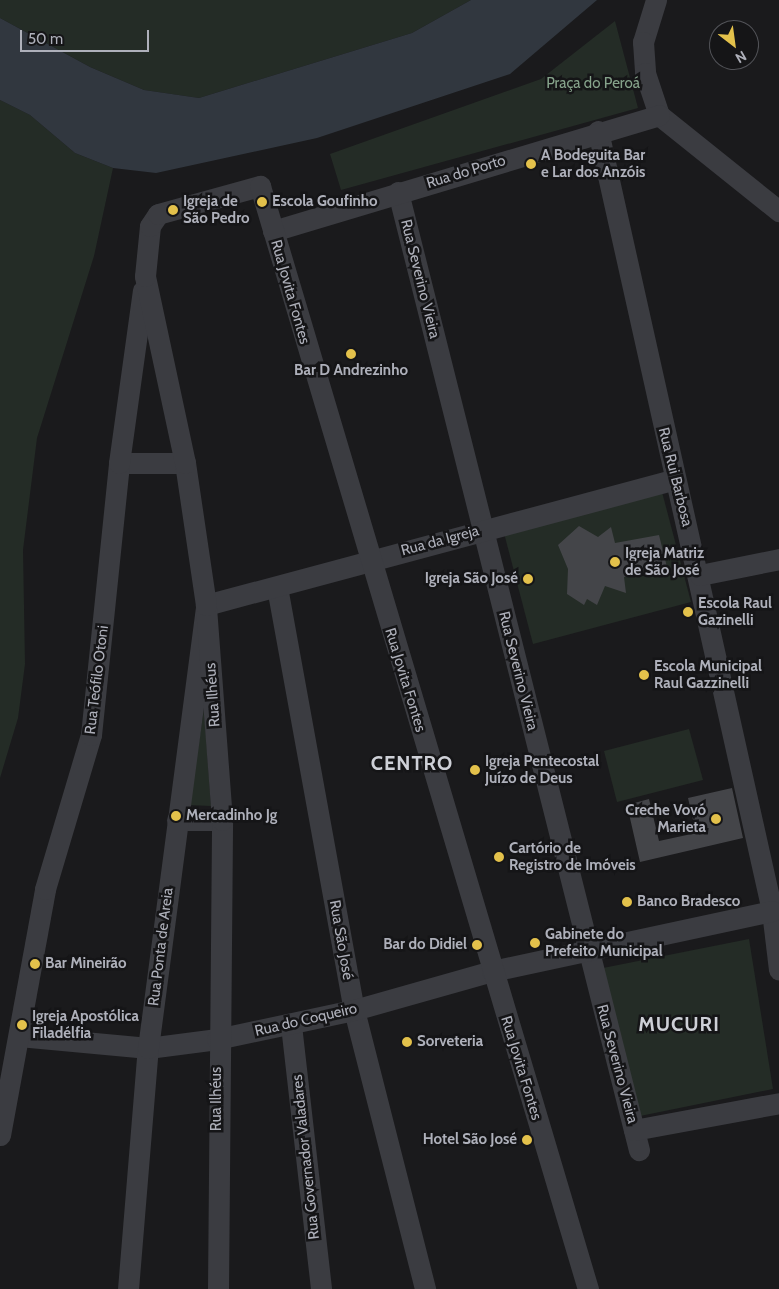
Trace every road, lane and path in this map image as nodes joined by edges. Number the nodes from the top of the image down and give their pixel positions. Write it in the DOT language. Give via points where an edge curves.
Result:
graph roads {
  1 [pos="656,0"];
  2 [pos="659,115"];
  3 [pos="598,131"];
  4 [pos="260,186"];
  5 [pos="398,192"];
  6 [pos="779,211"];
  7 [pos="273,231"];
  8 [pos="145,276"];
  9 [pos="119,463"];
  10 [pos="185,463"];
  11 [pos="674,480"];
  12 [pos="482,529"];
  13 [pos="779,559"];
  14 [pos="369,561"];
  15 [pos="700,575"];
  16 [pos="277,587"];
  17 [pos="206,605"];
  18 [pos="177,820"];
  19 [pos="222,820"];
  20 [pos="772,911"];
  21 [pos="587,950"];
  22 [pos="779,970"];
  23 [pos="492,971"];
  24 [pos="354,1010"];
  25 [pos="291,1025"];
  26 [pos="19,1036"];
  27 [pos="217,1039"];
  28 [pos="148,1048"];
  29 [pos="779,1103"];
  30 [pos="0,1135"];
  31 [pos="128,1289"];
  32 [pos="218,1289"];
  33 [pos="321,1289"];
  34 [pos="425,1289"];
  35 [pos="588,1289"];
  1 -- 2 [label="street" via="643,42 645,73"];
  2 -- 3 [label="street, Rua do Porto"];
  2 -- 6 [label="street"];
  3 -- 5 [label="street, Rua do Porto"];
  3 -- 11 [label="street, Rua Rui Barbosa"];
  4 -- 7 [label="street, Rua Jovita Fontes"];
  4 -- 8 [label="street, Rua Ilhéus" via="158,214 150,226"];
  5 -- 7 [label="street, Rua do Porto"];
  5 -- 12 [label="street, Rua Severino Vieira"];
  7 -- 14 [label="street, Rua Jovita Fontes"];
  8 -- 9 [label="street, Rua Teófilo Otoni"];
  8 -- 10 [label="street, Rua Ilhéus"];
  9 -- 10 [label="street"];
  9 -- 26 [label="street, Rua Teófilo Otoni" via="91,735 44,889"];
  10 -- 17 [label="street, Rua Ilhéus"];
  11 -- 12 [label="street, Rua da Igreja"];
  11 -- 15 [label="street, Rua Rui Barbosa"];
  12 -- 14 [label="street, Rua da Igreja"];
  12 -- 21 [label="street, Rua Severino Vieira"];
  13 -- 15 [label="street"];
  14 -- 16 [label="street, Rua da Igreja"];
  14 -- 23 [label="street, Rua Jovita Fontes"];
  15 -- 20 [label="street, Rua Rui Barbosa"];
  16 -- 17 [label="street, Rua da Igreja"];
  16 -- 24 [label="street, Rua São José"];
  17 -- 18 [label="street, Rua Ponta de Areia"];
  17 -- 19 [label="street, Rua Ilhéus"];
  18 -- 19 [label="street"];
  18 -- 28 [label="street, Rua Ponta de Areia"];
  19 -- 27 [label="street, Rua Ilhéus"];
  20 -- 21 [label="street, Rua do Coqueiro"];
  20 -- 22 [label="street, Rua Rui Barbosa"];
  21 -- 23 [label="street, Rua do Coqueiro"];
  21 -- 29 [label="street, Rua Severino Vieira" via="637,1140"];
  23 -- 24 [label="street, Rua do Coqueiro"];
  23 -- 35 [label="street, Rua Jovita Fontes"];
  24 -- 25 [label="street, Rua do Coqueiro"];
  24 -- 34 [label="street, Rua São José"];
  25 -- 27 [label="street, Rua do Coqueiro"];
  25 -- 33 [label="street, Rua Governador Valadares"];
  26 -- 28 [label="street, Rua do Coqueiro"];
  26 -- 30 [label="street, Rua Teófilo Otoni"];
  27 -- 28 [label="street, Rua do Coqueiro"];
  27 -- 32 [label="street, Rua Ilhéus"];
  28 -- 31 [label="street, Rua Ponta de Areia"];
}
